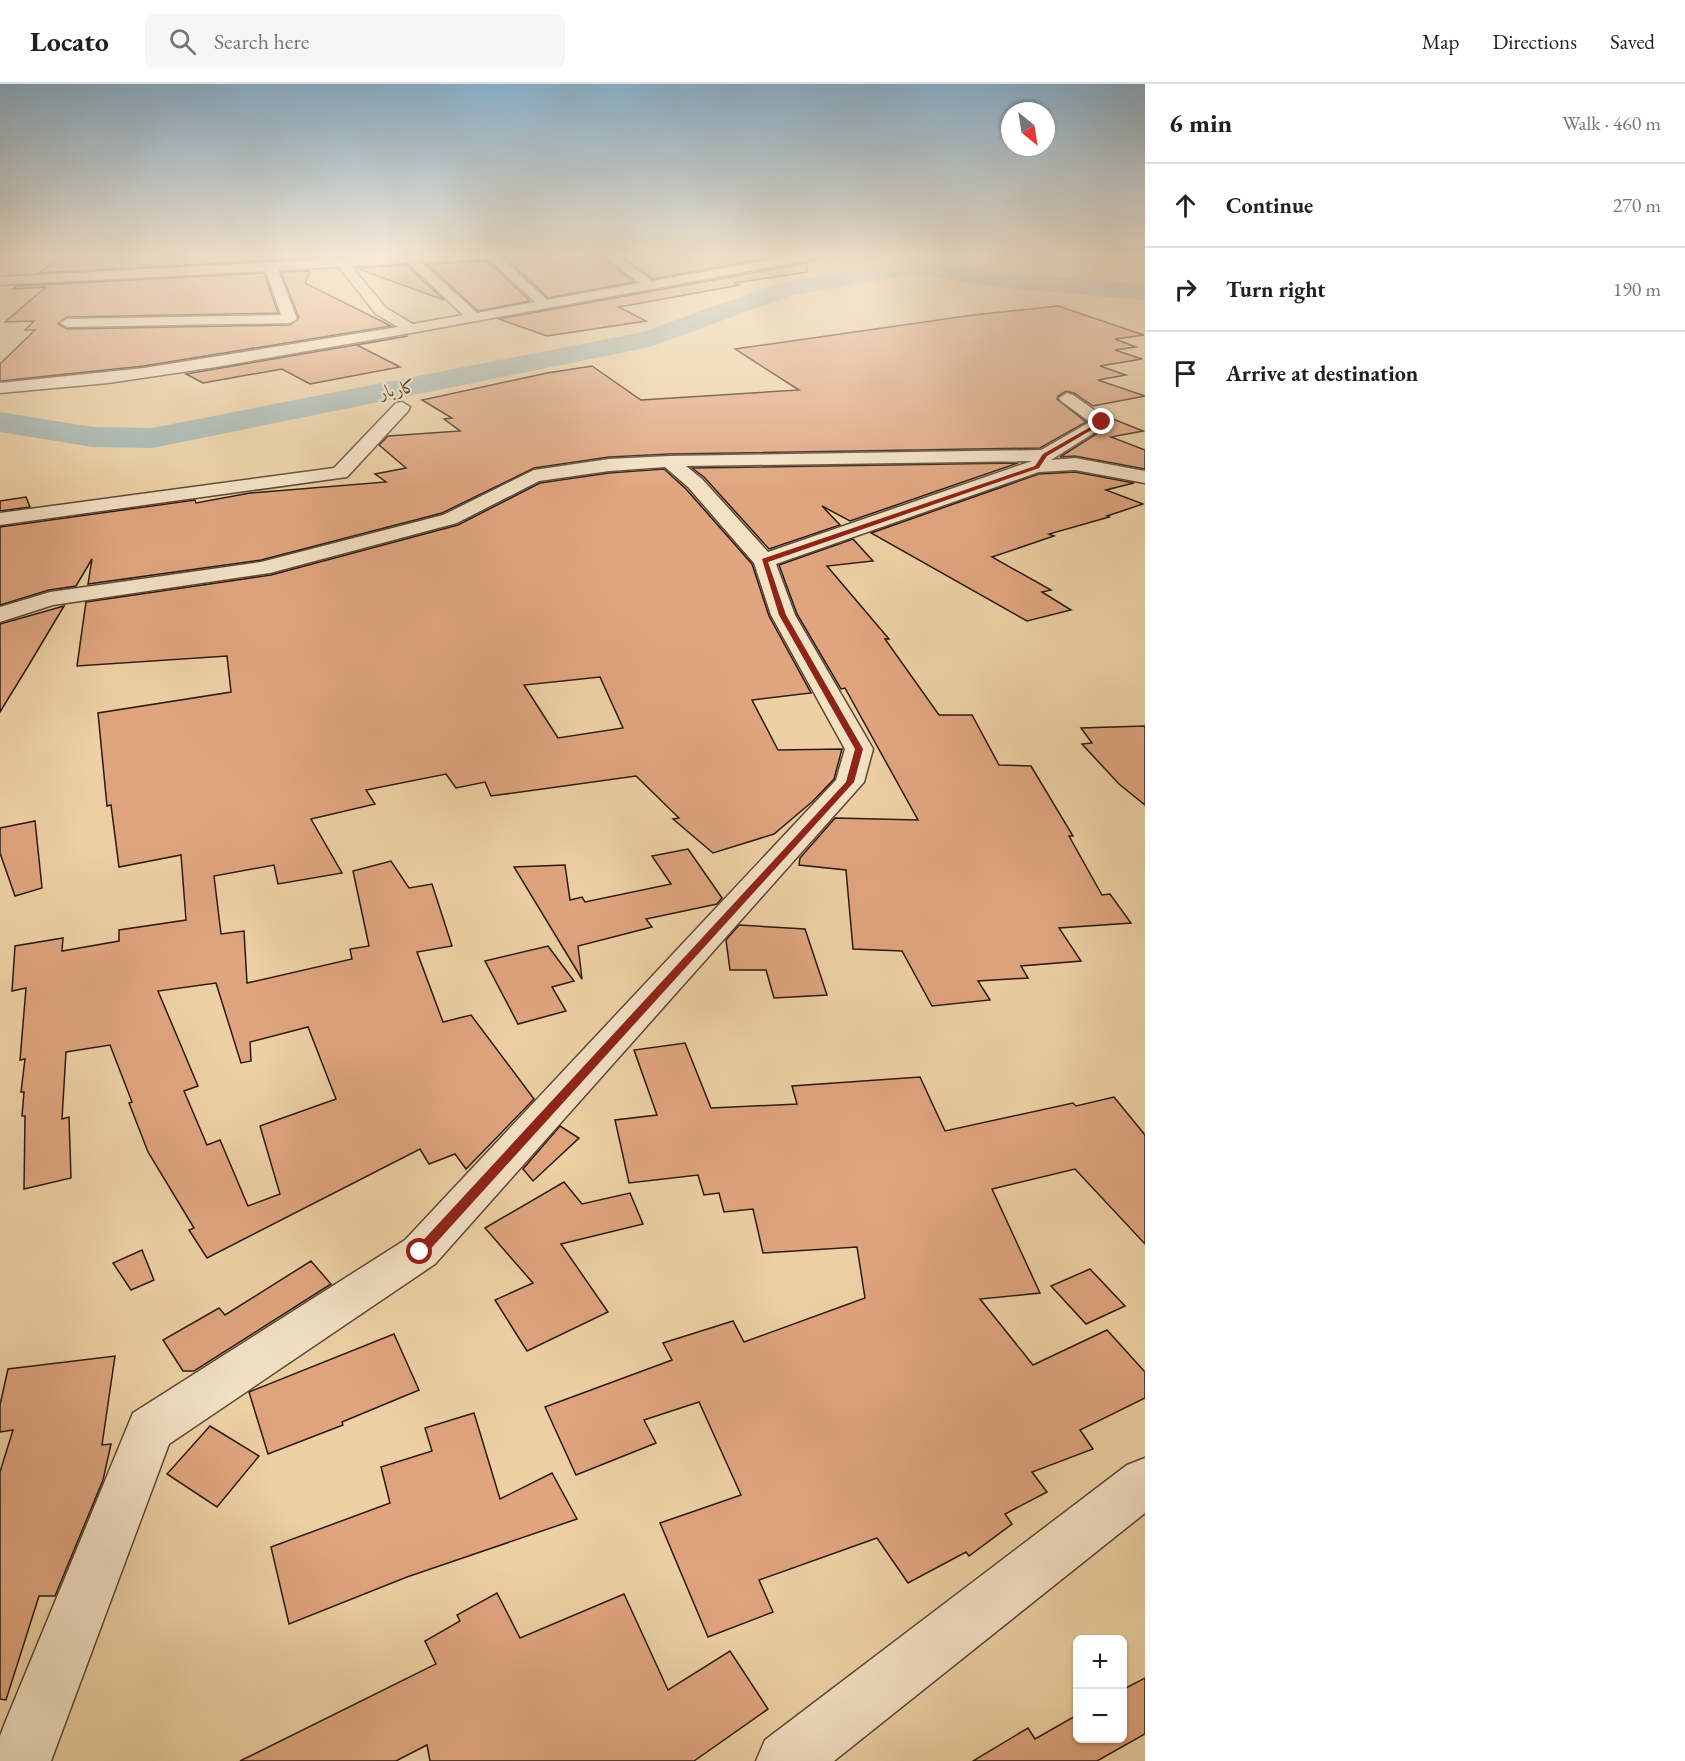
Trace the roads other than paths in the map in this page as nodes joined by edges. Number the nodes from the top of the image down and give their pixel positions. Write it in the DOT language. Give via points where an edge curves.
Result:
graph roads {
  1 [pos="62,333"];
  2 [pos="381,333"];
  3 [pos="59,340"];
  4 [pos="55,367"];
  5 [pos="51,386"];
  6 [pos="0,388"];
  7 [pos="1067,398"];
  8 [pos="402,407"];
  9 [pos="669,461"];
  10 [pos="1041,461"];
  11 [pos="1145,477"];
  12 [pos="0,519"];
  13 [pos="764,561"];
  14 [pos="0,615"];
  15 [pos="1145,1482"];
  16 [pos="21,1761"];
  17 [pos="786,1761"];
  1 -- 3 [label="street"];
  2 -- 5 [label="street" via="167,364"];
  4 -- 5 [label="street"];
  5 -- 6 [label="street"];
  7 -- 10 [label="street" via="1102,422"];
  8 -- 12 [label="street" via="340,473"];
  9 -- 10 [label="street"];
  9 -- 13 [label="street" via="695,483"];
  9 -- 14 [label="street" via="534,476 450,519 262,568 50,599"];
  10 -- 11 [label="street"];
  10 -- 13 [label="street"];
  13 -- 16 [label="street" via="783,615 859,749 850,782 420,1252 150,1429"];
  15 -- 17 [label="street"];
}
